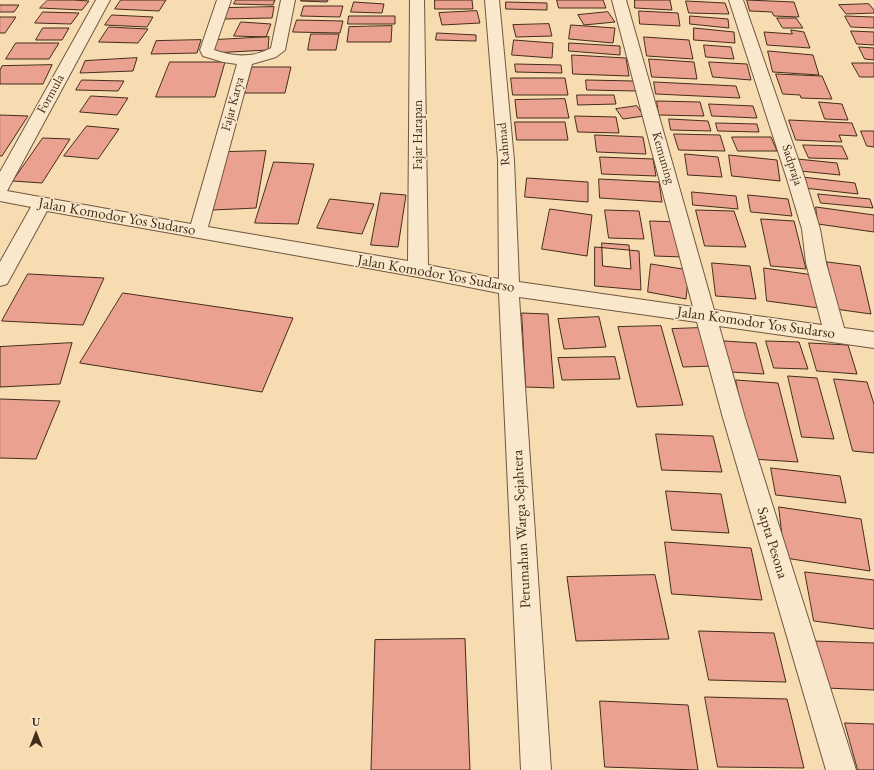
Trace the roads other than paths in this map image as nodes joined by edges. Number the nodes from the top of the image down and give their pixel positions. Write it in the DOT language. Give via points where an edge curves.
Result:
graph roads {
  1 [pos="103,0"];
  2 [pos="224,0"];
  3 [pos="288,0"];
  4 [pos="417,0"];
  5 [pos="492,0"];
  6 [pos="619,0"];
  7 [pos="736,0"];
  8 [pos="245,61"];
  9 [pos="0,188"];
  10 [pos="0,195"];
  11 [pos="42,204"];
  12 [pos="198,231"];
  13 [pos="418,270"];
  14 [pos="0,279"];
  15 [pos="509,288"];
  16 [pos="707,316"];
  17 [pos="835,334"];
  18 [pos="874,340"];
  19 [pos="536,770"];
  20 [pos="840,770"];
  1 -- 9 [label="street, Formula"];
  2 -- 8 [label="street" via="208,53"];
  3 -- 8 [label="street, Fajar Karya" via="278,50"];
  4 -- 13 [label="street, Fajar Harapan"];
  5 -- 15 [label="street, Rahmad" via="506,160"];
  6 -- 16 [label="street, Kemuning"];
  7 -- 17 [label="street, Sadpraja" via="807,214 816,262"];
  8 -- 12 [label="street, Fajar Karya"];
  10 -- 11 [label="street, Jalan Komodor Yos Sudarso"];
  11 -- 12 [label="street, Jalan Komodor Yos Sudarso"];
  11 -- 14 [label="street"];
  12 -- 13 [label="street, Jalan Komodor Yos Sudarso"];
  13 -- 15 [label="street, Jalan Komodor Yos Sudarso"];
  15 -- 16 [label="street, Jalan Komodor Yos Sudarso"];
  15 -- 19 [label="street, Perumahan Warga Sejahtera"];
  16 -- 17 [label="street, Jalan Komodor Yos Sudarso"];
  16 -- 20 [label="street, Sapta Pesona" via="734,418"];
  17 -- 18 [label="street, Jalan Komodor Yos Sudarso"];
}
